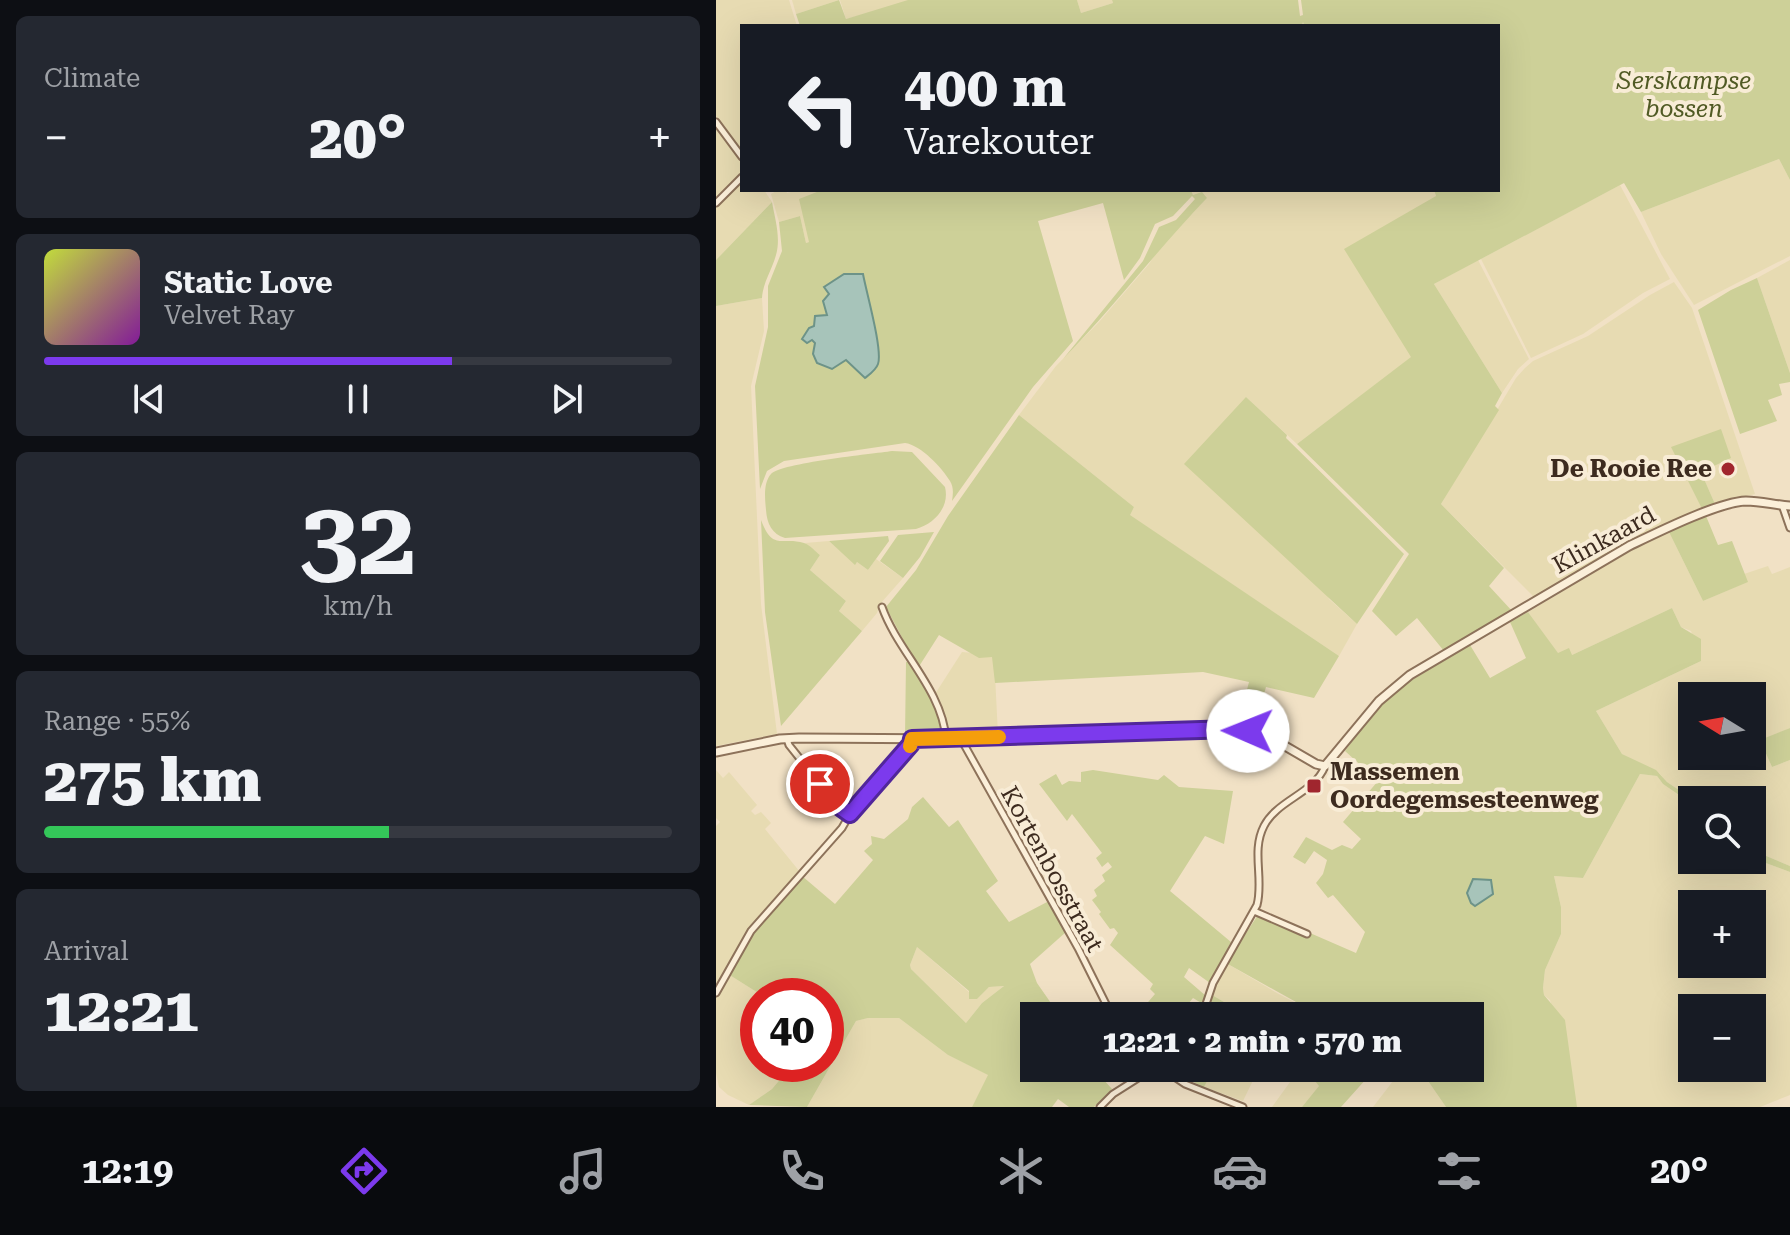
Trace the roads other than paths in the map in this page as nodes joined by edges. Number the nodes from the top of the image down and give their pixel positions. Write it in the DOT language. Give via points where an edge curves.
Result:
graph roads {
  1 [pos="716,122"];
  2 [pos="740,154"];
  3 [pos="740,179"];
  4 [pos="716,203"];
  5 [pos="1786,505"];
  6 [pos="1790,528"];
  7 [pos="882,607"];
  8 [pos="787,739"];
  9 [pos="912,739"];
  10 [pos="946,739"];
  11 [pos="961,739"];
  12 [pos="716,752"];
  13 [pos="1325,766"];
  14 [pos="850,814"];
  15 [pos="1254,911"];
  16 [pos="1307,934"];
  17 [pos="716,993"];
  18 [pos="1105,1002"];
  19 [pos="1207,1002"];
  20 [pos="1132,1082"];
  21 [pos="1183,1082"];
  22 [pos="1100,1107"];
  23 [pos="1243,1107"];
  1 -- 2 [label="street"];
  3 -- 4 [label="street"];
  5 -- 6 [label="street"];
  5 -- 13 [label="street, Klinkaard" via="1733,503 1663,529 1392,688"];
  7 -- 10 [label="street" via="938,707"];
  8 -- 9 [label="street"];
  8 -- 12 [label="street"];
  8 -- 14 [label="street" via="836,804"];
  9 -- 10 [label="street"];
  9 -- 14 [label="street"];
  10 -- 11 [label="street"];
  11 -- 13 [label="street" via="1242,729"];
  11 -- 18 [label="street, Kortenbosstraat"];
  13 -- 15 [label="street" via="1322,775 1261,829 1260,893"];
  14 -- 17 [label="street" via="751,931"];
  15 -- 16 [label="street"];
  15 -- 19 [label="street"];
  20 -- 22 [label="street"];
  21 -- 23 [label="street"];
}
